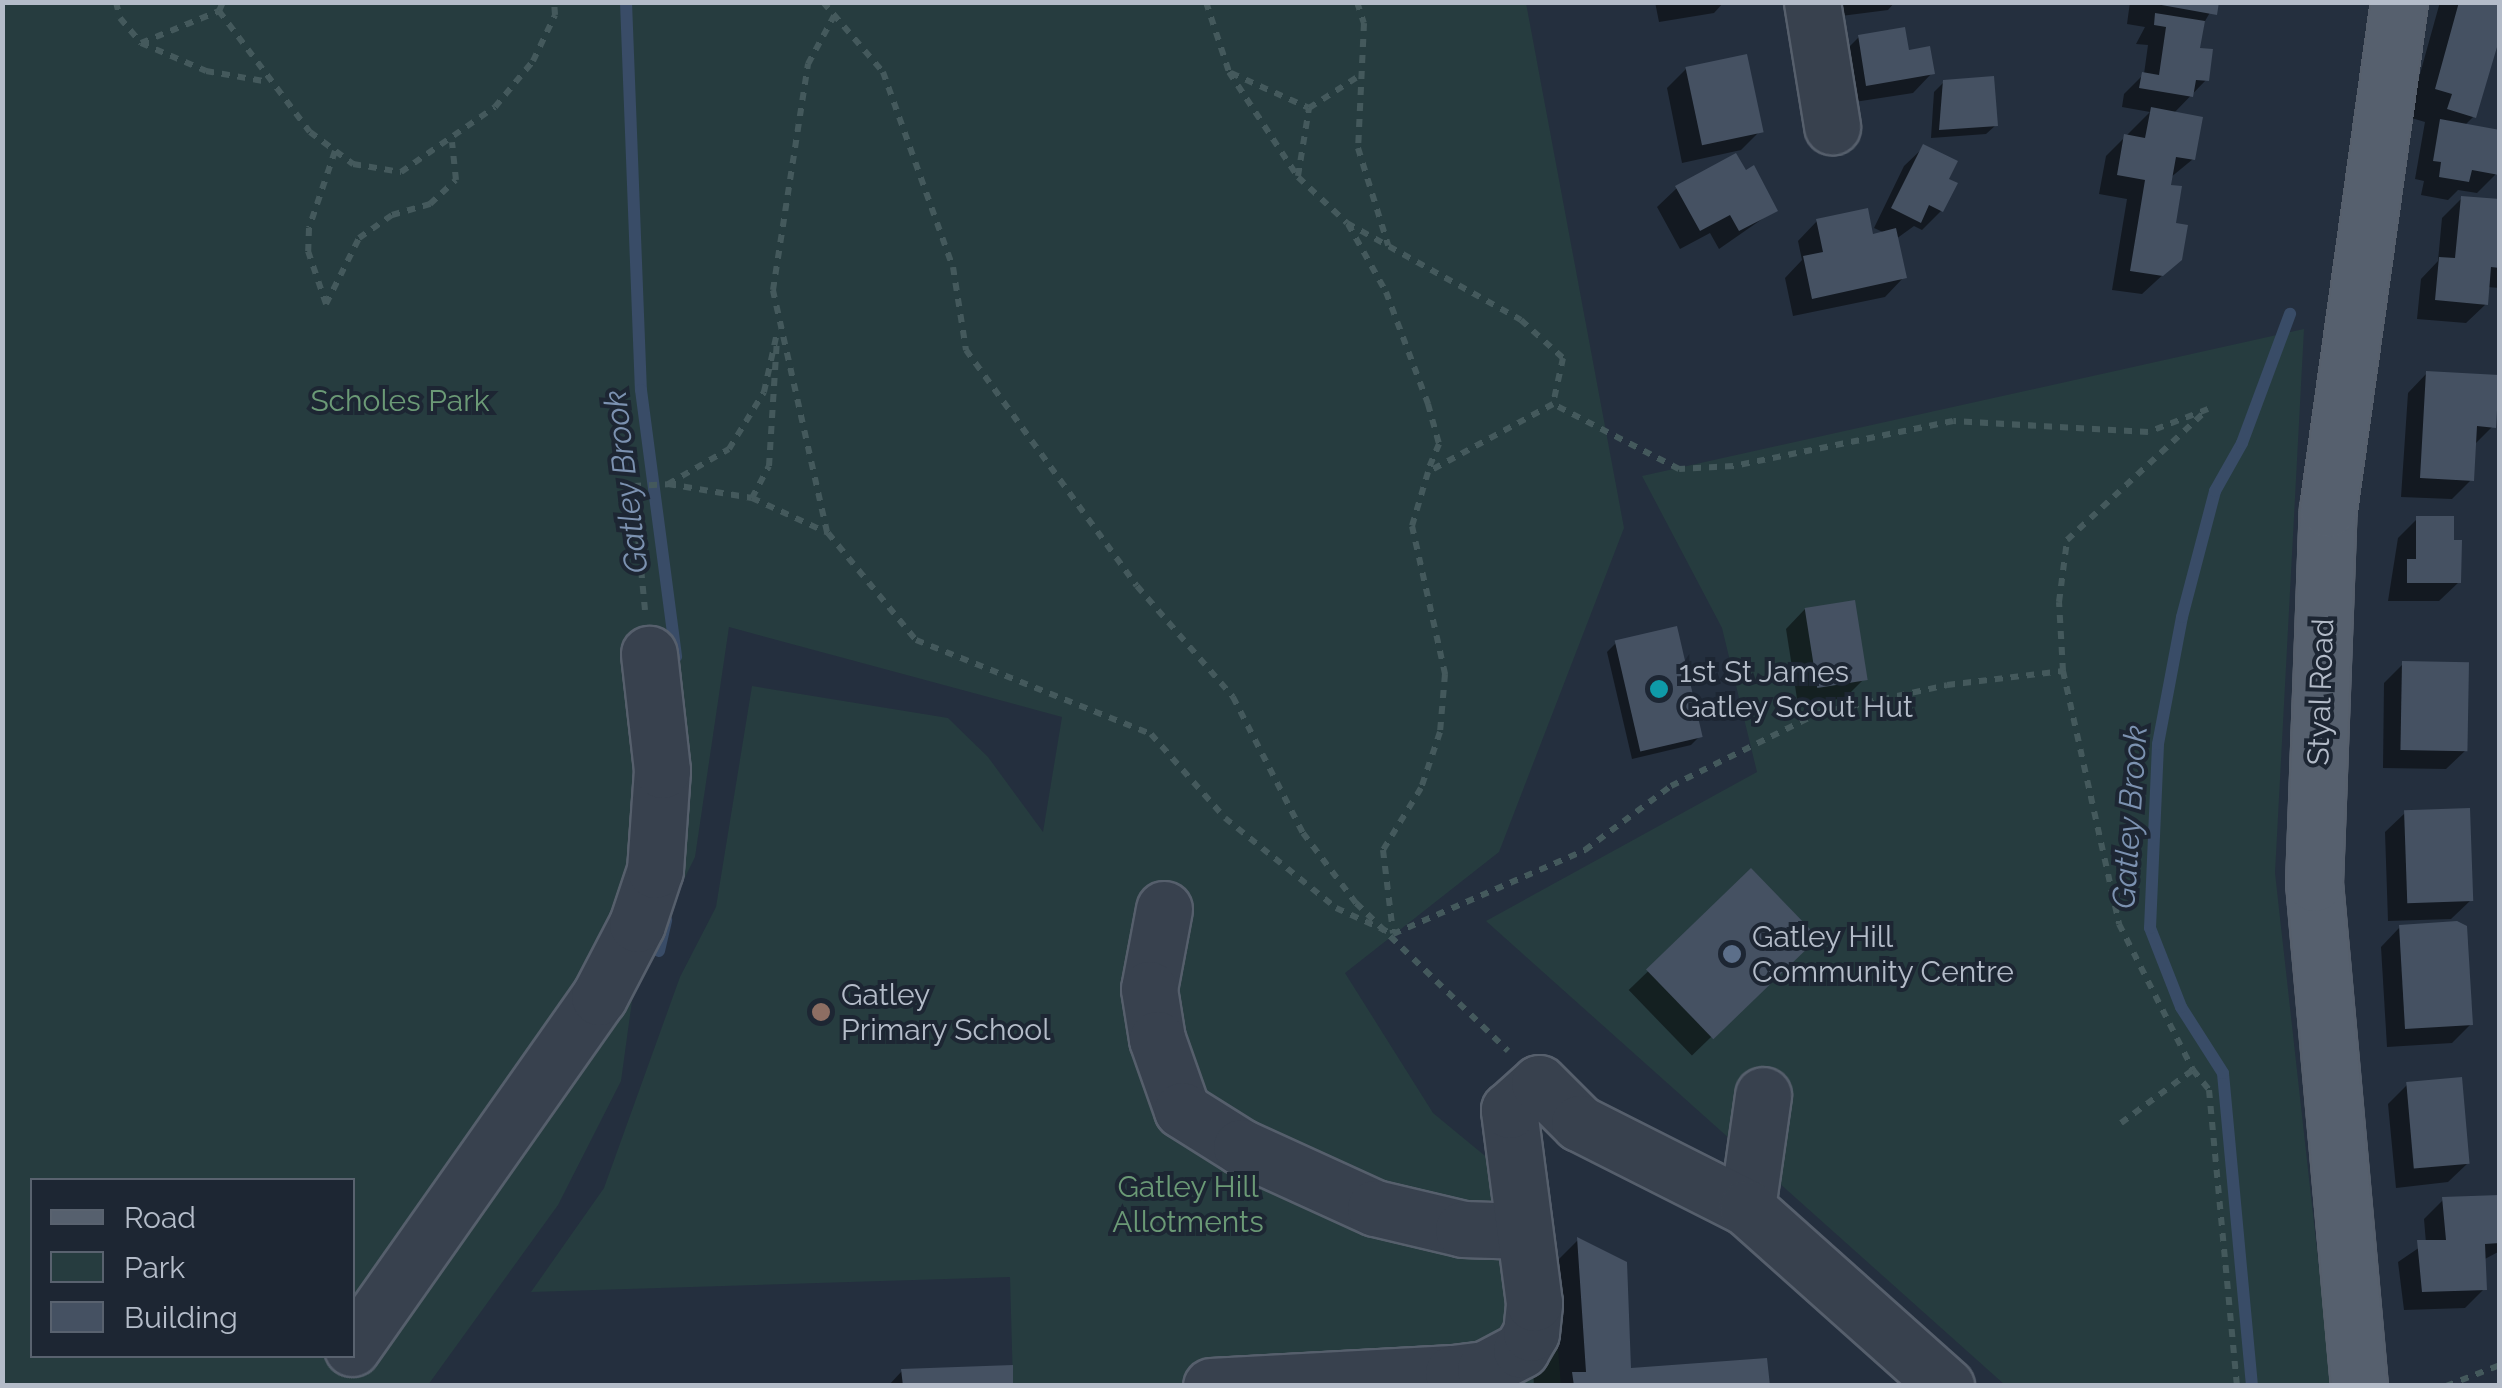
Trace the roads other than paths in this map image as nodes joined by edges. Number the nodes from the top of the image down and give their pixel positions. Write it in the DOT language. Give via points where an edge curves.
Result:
graph roads {
  1 [pos="1812,2"];
  2 [pos="2399,2"];
  3 [pos="1832,126"];
  4 [pos="649,654"];
  5 [pos="1164,909"];
  6 [pos="1763,1094"];
  7 [pos="1747,1208"];
  8 [pos="1524,1231"];
  9 [pos="355,1344"];
  10 [pos="346,1358"];
  11 [pos="326,1386"];
  12 [pos="1211,1386"];
  13 [pos="1946,1386"];
  14 [pos="2359,1386"];
  1 -- 3 [label="street"];
  2 -- 14 [label="main road, Styal Road" via="2328,509 2314,883"];
  4 -- 9 [label="street" via="662,770 655,870 636,924 599,998"];
  5 -- 8 [label="street" via="1150,990 1157,1038 1182,1110 1241,1147 1374,1208 1463,1229"];
  6 -- 7 [label="street"];
  7 -- 8 [label="street" via="1579,1123 1539,1083 1510,1110"];
  7 -- 13 [label="street"];
  8 -- 12 [label="street" via="1531,1333 1506,1361 1453,1372"];
  10 -- 11 [label="street"];
}
